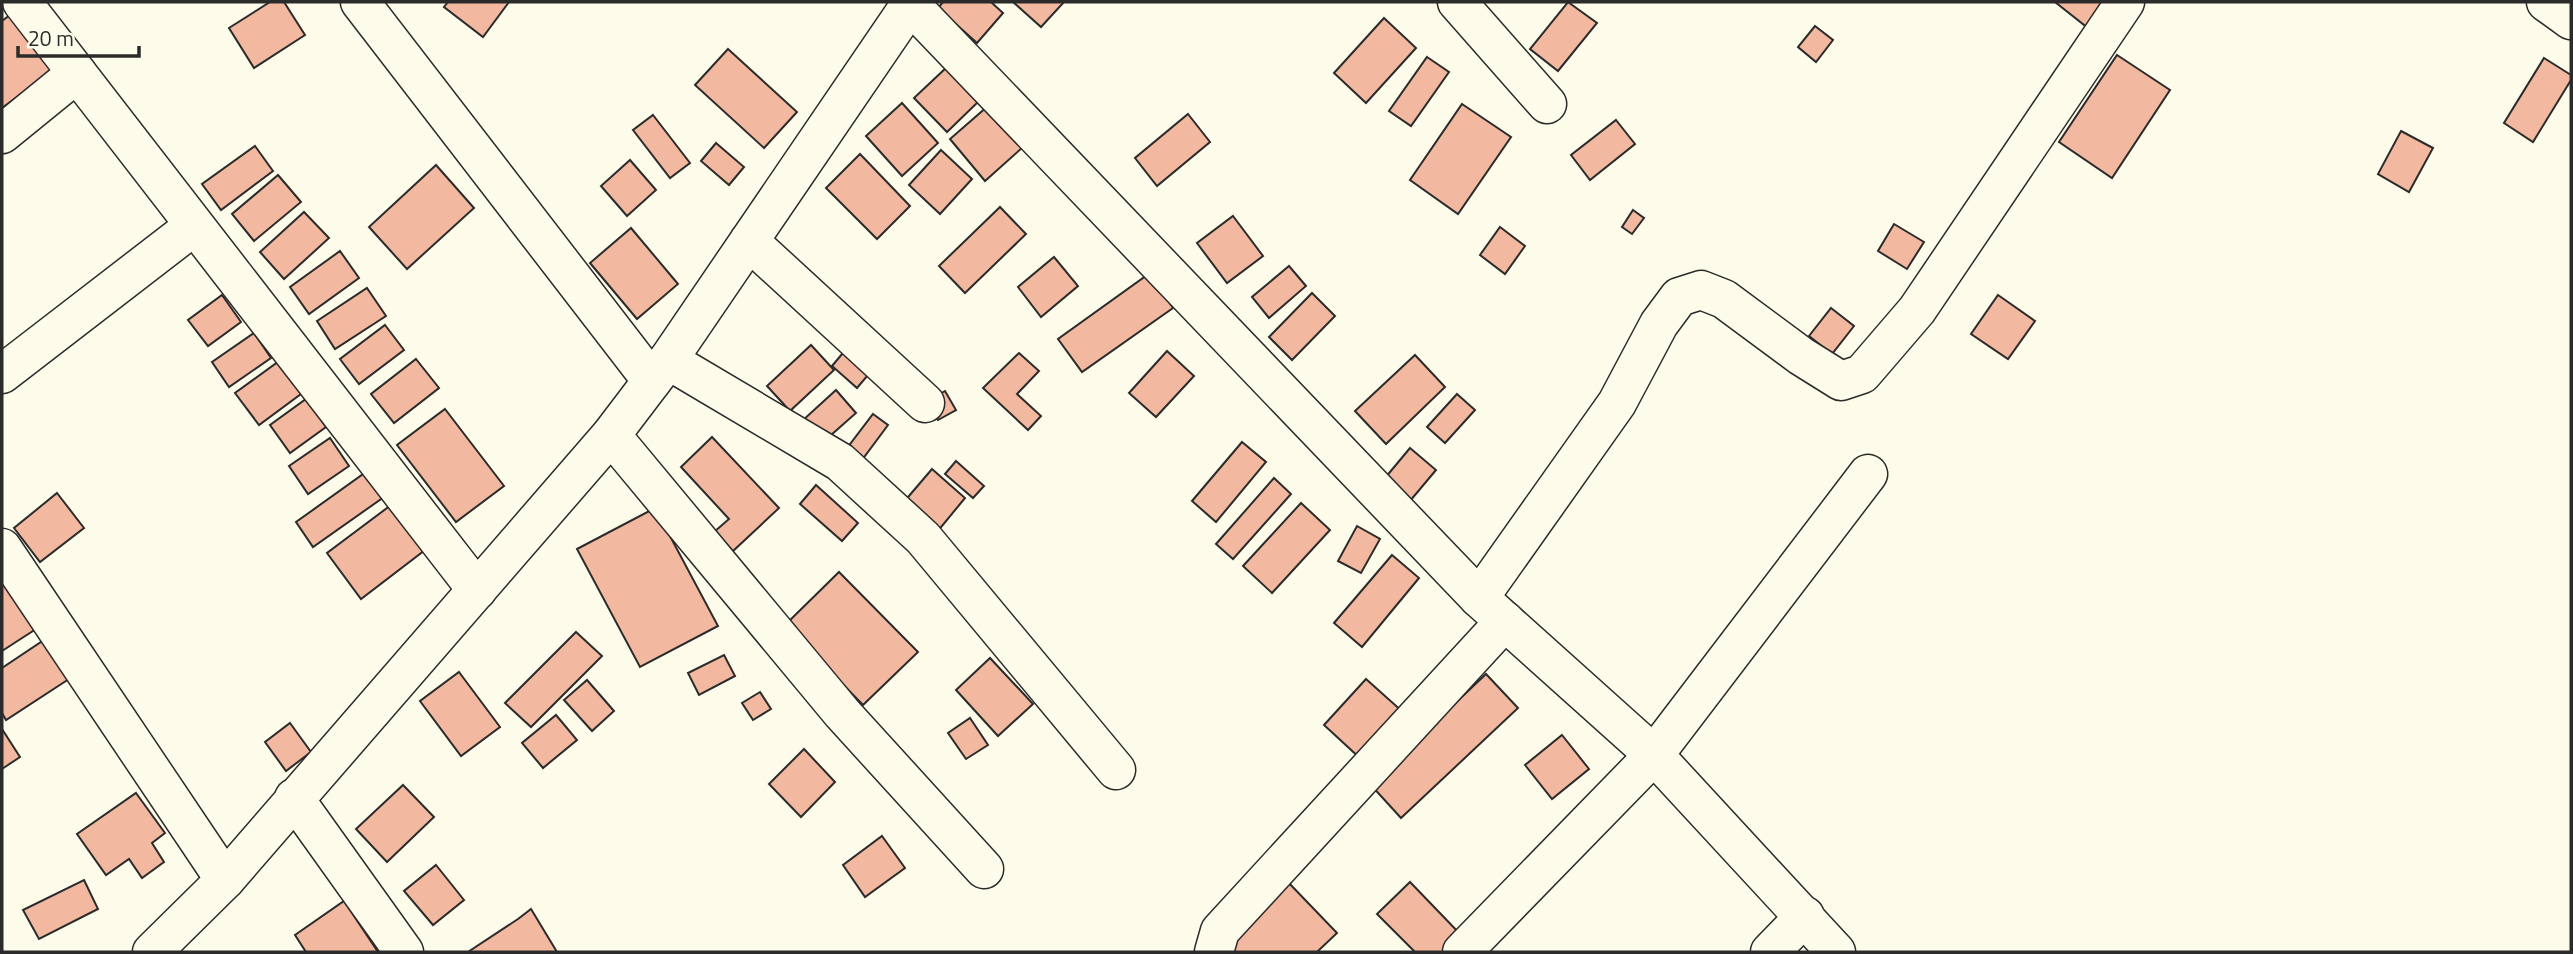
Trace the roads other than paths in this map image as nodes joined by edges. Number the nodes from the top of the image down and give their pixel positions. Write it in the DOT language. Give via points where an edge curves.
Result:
graph roads {
  1 [pos="22,2"];
  2 [pos="359,2"];
  3 [pos="1457,2"];
  4 [pos="2125,2"];
  5 [pos="2546,2"];
  6 [pos="910,3"];
  7 [pos="2571,20"];
  8 [pos="76,73"];
  9 [pos="1547,103"];
  10 [pos="2,134"];
  11 [pos="194,226"];
  12 [pos="749,241"];
  13 [pos="660,371"];
  14 [pos="2,374"];
  15 [pos="925,402"];
  16 [pos="611,435"];
  17 [pos="1868,474"];
  18 [pos="2,548"];
  19 [pos="477,590"];
  20 [pos="1492,609"];
  21 [pos="1654,755"];
  22 [pos="1116,770"];
  23 [pos="294,799"];
  24 [pos="984,869"];
  25 [pos="225,880"];
  26 [pos="1805,916"];
  27 [pos="152,952"];
  28 [pos="404,952"];
  29 [pos="1214,952"];
  30 [pos="1462,952"];
  31 [pos="1770,952"];
  32 [pos="1836,952"];
  1 -- 8 [label="street"];
  2 -- 13 [label="street"];
  3 -- 9 [label="street"];
  4 -- 20 [label="street" via="1917,310 1862,374 1840,382 1724,299 1701,290 1679,297"];
  5 -- 7 [label="street"];
  6 -- 12 [label="street"];
  6 -- 20 [label="street"];
  8 -- 10 [label="street"];
  8 -- 11 [label="street"];
  11 -- 14 [label="street"];
  11 -- 19 [label="street"];
  12 -- 13 [label="street"];
  12 -- 15 [label="street"];
  13 -- 16 [label="street"];
  13 -- 22 [label="street" via="840,462 923,538"];
  16 -- 19 [label="street"];
  16 -- 24 [label="street" via="842,713"];
  17 -- 21 [label="street"];
  18 -- 25 [label="street"];
  19 -- 23 [label="street"];
  20 -- 21 [label="street"];
  20 -- 29 [label="street" via="1220,931"];
  21 -- 26 [label="street"];
  21 -- 30 [label="street"];
  23 -- 25 [label="street"];
  23 -- 28 [label="street"];
  25 -- 27 [label="street"];
  26 -- 31 [label="street"];
  26 -- 32 [label="street"];
}
